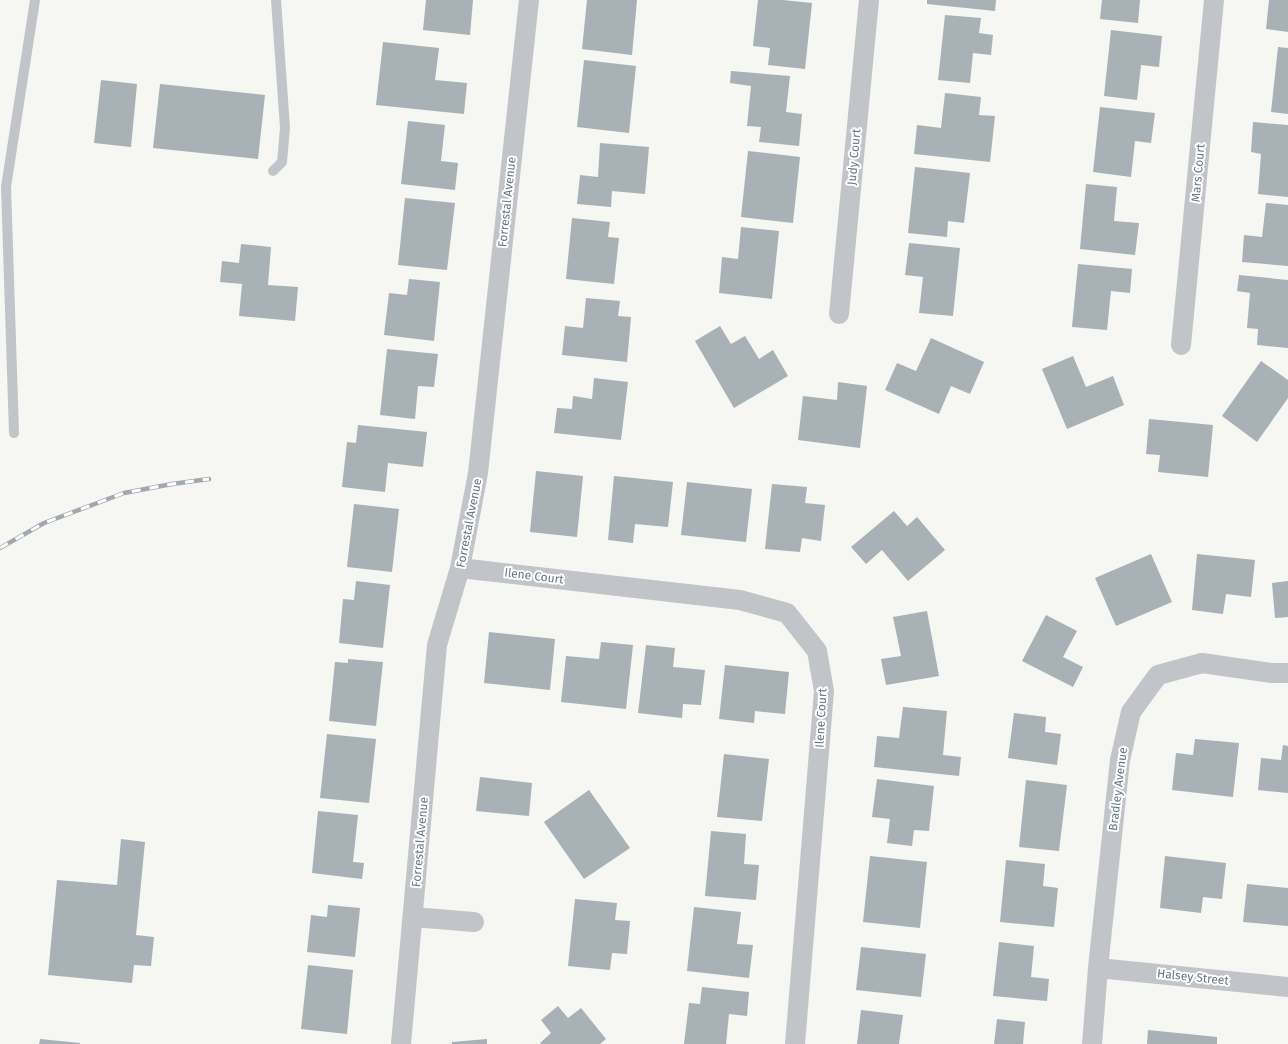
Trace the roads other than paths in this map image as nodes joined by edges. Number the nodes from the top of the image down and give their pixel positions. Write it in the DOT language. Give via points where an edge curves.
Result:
graph roads {
  1 [pos="35,0"];
  2 [pos="276,0"];
  3 [pos="529,0"];
  4 [pos="869,0"];
  5 [pos="1214,0"];
  6 [pos="273,171"];
  7 [pos="839,314"];
  8 [pos="1181,345"];
  9 [pos="14,433"];
  10 [pos="460,568"];
  11 [pos="1288,673"];
  12 [pos="413,917"];
  13 [pos="474,922"];
  14 [pos="1098,968"];
  15 [pos="1288,987"];
  16 [pos="401,1044"];
  17 [pos="795,1044"];
  18 [pos="1092,1044"];
  1 -- 9 [label="lane" via="6,187"];
  2 -- 6 [label="lane" via="285,128 282,162"];
  3 -- 10 [label="street, Forrestal Avenue" via="478,473"];
  4 -- 7 [label="street, Judy Court"];
  5 -- 8 [label="street, Mars Court"];
  10 -- 12 [label="street, Forrestal Avenue" via="437,645"];
  10 -- 17 [label="street, Ilene Court" via="740,600 787,614 817,651 824,691"];
  11 -- 14 [label="street, Bradley Avenue" via="1202,663 1158,675 1131,712 1120,760"];
  12 -- 13 [label="street"];
  12 -- 16 [label="street, Forrestal Avenue"];
  14 -- 15 [label="street, Halsey Street"];
  14 -- 18 [label="street, Bradley Avenue"];
}
